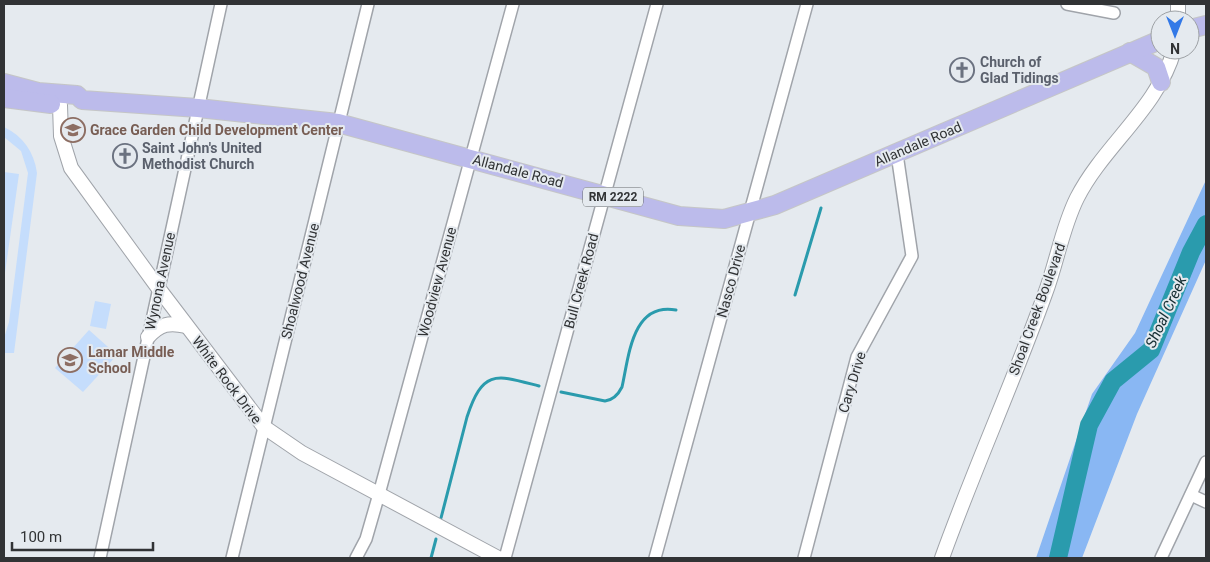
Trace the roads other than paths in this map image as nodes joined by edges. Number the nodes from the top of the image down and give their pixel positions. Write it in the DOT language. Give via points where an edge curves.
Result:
graph roads {
  1 [pos="221,4"];
  2 [pos="368,4"];
  3 [pos="514,4"];
  4 [pos="657,4"];
  5 [pos="807,4"];
  6 [pos="1067,4"];
  7 [pos="1114,13"];
  8 [pos="1150,44"];
  9 [pos="1130,52"];
  10 [pos="1170,60"];
  11 [pos="4,82"];
  12 [pos="1161,82"];
  13 [pos="4,98"];
  14 [pos="82,100"];
  15 [pos="60,105"];
  16 [pos="198,108"];
  17 [pos="338,123"];
  18 [pos="897,154"];
  19 [pos="471,158"];
  20 [pos="605,194"];
  21 [pos="750,214"];
  22 [pos="159,289"];
  23 [pos="186,326"];
  24 [pos="148,337"];
  25 [pos="264,428"];
  26 [pos="1206,462"];
  27 [pos="379,494"];
  28 [pos="1191,495"];
  29 [pos="1206,502"];
  30 [pos="100,558"];
  31 [pos="232,558"];
  32 [pos="356,558"];
  33 [pos="498,558"];
  34 [pos="505,558"];
  35 [pos="655,558"];
  36 [pos="804,558"];
  37 [pos="942,558"];
  38 [pos="1161,558"];
  1 -- 16 [label="street, Wynona Avenue"];
  2 -- 17 [label="street, Shoalwood Avenue"];
  3 -- 19 [label="street, Woodview Avenue"];
  4 -- 20 [label="street, Bull Creek Road"];
  5 -- 21 [label="street, Nasco Drive"];
  6 -- 7 [label="street"];
  8 -- 9 [label="main road, Allandale Road / RM 2222"];
  9 -- 12 [label="main road" via="1156,67"];
  9 -- 18 [label="main road, Allandale Road / RM 2222"];
  10 -- 12 [label="street, Shoal Creek Boulevard"];
  11 -- 14 [label="main road, Allandale Road / RM 2222" via="38,92 77,95"];
  12 -- 37 [label="street, Shoal Creek Boulevard" via="1088,178 1077,199 1067,221 1046,293"];
  13 -- 15 [label="main road, Allandale Road / RM 2222"];
  14 -- 15 [label="main road, Allandale Road / RM 2222" via="77,104"];
  14 -- 16 [label="main road, Allandale Road / RM 2222"];
  15 -- 22 [label="street, White Rock Drive" via="61,136 71,168"];
  16 -- 17 [label="main road, Allandale Road / RM 2222"];
  16 -- 22 [label="street, Wynona Avenue"];
  17 -- 19 [label="main road, Allandale Road / RM 2222"];
  17 -- 25 [label="street, Shoalwood Avenue"];
  18 -- 21 [label="main road, Allandale Road / RM 2222"];
  18 -- 36 [label="street, Cary Drive" via="912,256 857,357"];
  19 -- 20 [label="main road, Allandale Road / RM 2222"];
  19 -- 27 [label="street, Woodview Avenue"];
  20 -- 21 [label="main road, Allandale Road / RM 2222" via="700,219"];
  20 -- 34 [label="street, Bull Creek Road"];
  21 -- 35 [label="street, Nasco Drive"];
  22 -- 23 [label="street, White Rock Drive"];
  22 -- 24 [label="street, Wynona Avenue"];
  23 -- 24 [label="street" via="162,325"];
  23 -- 25 [label="street, White Rock Drive"];
  24 -- 30 [label="street, Wynona Avenue"];
  25 -- 27 [label="street, White Rock Drive" via="302,453"];
  25 -- 31 [label="street, Shoalwood Avenue"];
  26 -- 28 [label="street"];
  27 -- 32 [label="street, Woodview Avenue" via="366,539"];
  27 -- 33 [label="street, White Rock Drive"];
  28 -- 29 [label="street"];
  28 -- 38 [label="street"];
}
